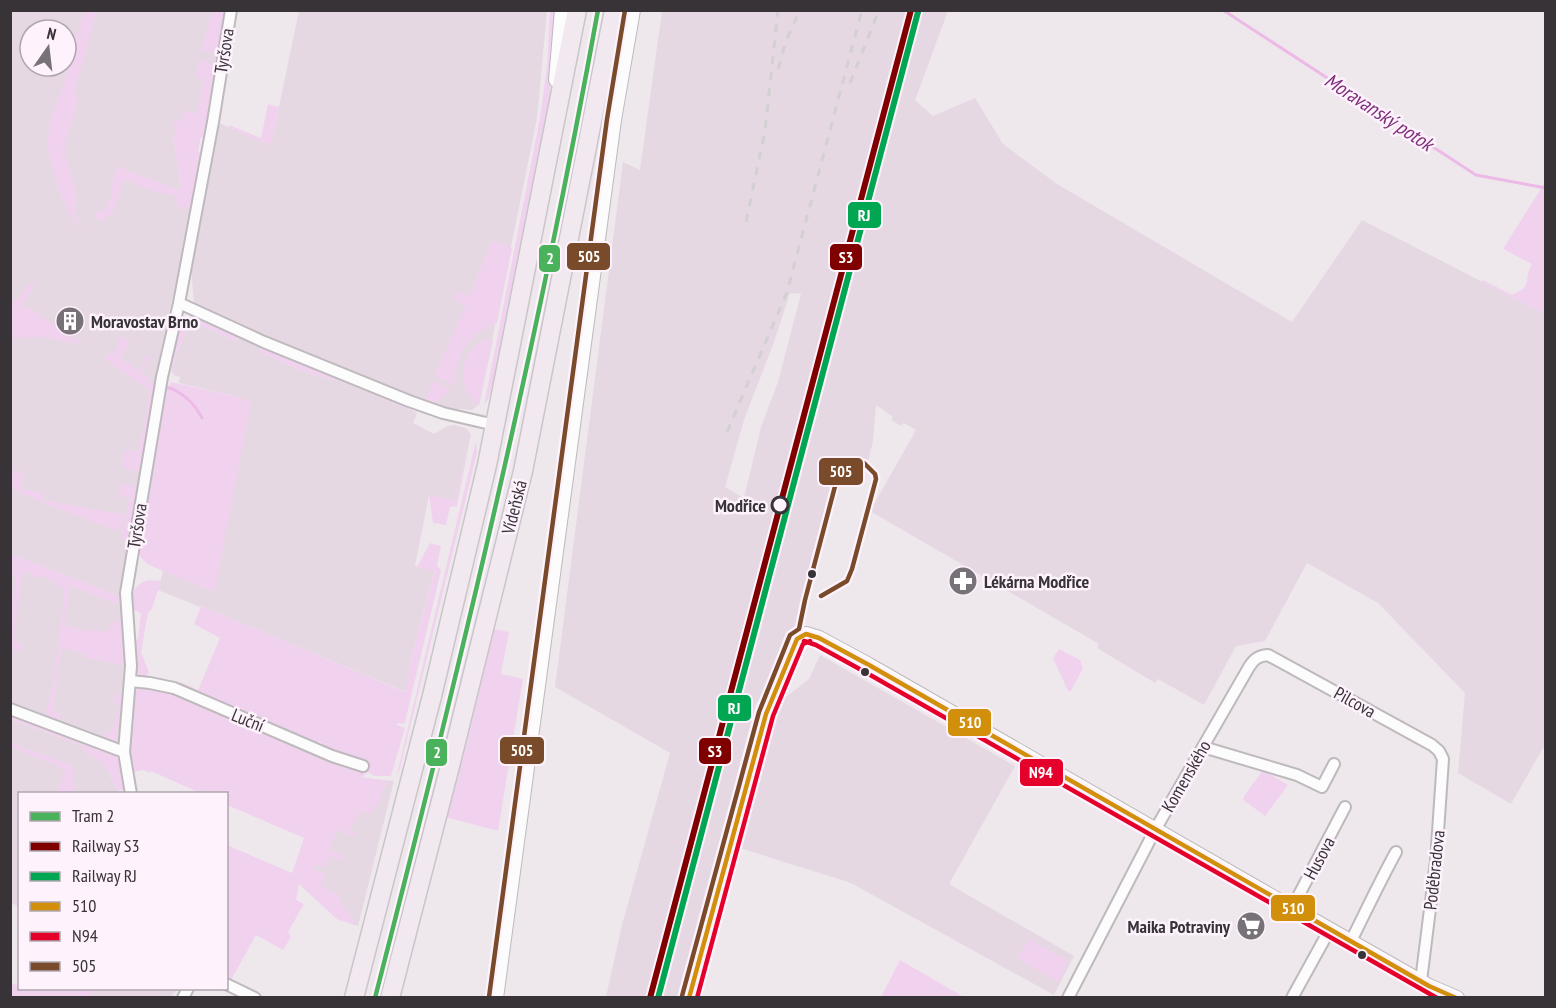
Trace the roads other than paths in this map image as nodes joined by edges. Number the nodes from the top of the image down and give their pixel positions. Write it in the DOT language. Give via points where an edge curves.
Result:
graph roads {
  1 [pos="231,10"];
  2 [pos="562,10"];
  3 [pos="577,10"];
  4 [pos="614,10"];
  5 [pos="633,10"];
  6 [pos="547,161"];
  7 [pos="179,303"];
  8 [pos="495,424"];
  9 [pos="1260,656"];
  10 [pos="130,681"];
  11 [pos="10,709"];
  12 [pos="1203,747"];
  13 [pos="124,752"];
  14 [pos="1443,759"];
  15 [pos="1334,764"];
  16 [pos="363,766"];
  17 [pos="131,792"];
  18 [pos="1346,807"];
  19 [pos="1155,830"];
  20 [pos="1396,852"];
  21 [pos="1292,908"];
  22 [pos="1330,929"];
  23 [pos="1351,941"];
  24 [pos="228,985"];
  25 [pos="1427,988"];
  26 [pos="255,998"];
  27 [pos="354,998"];
  28 [pos="390,998"];
  29 [pos="496,998"];
  30 [pos="689,998"];
  31 [pos="1068,998"];
  32 [pos="1292,998"];
  33 [pos="1457,998"];
  1 -- 7 [label="street, Tyršova"];
  2 -- 6 [label="street, Vídeňská"];
  3 -- 6 [label="highway, Vídeňská"];
  4 -- 28 [label="highway, Vídeňská" via="523,471"];
  5 -- 29 [label="street" via="614,120"];
  6 -- 8 [label="highway, Vídeňská"];
  7 -- 8 [label="street" via="409,401"];
  7 -- 10 [label="street, Tyršova" via="162,377 126,593"];
  8 -- 27 [label="highway, Vídeňská" via="432,696"];
  9 -- 12 [label="street, Komenského" via="1254,659"];
  9 -- 14 [label="street, Pilcova" via="1276,657 1422,740 1439,751"];
  10 -- 13 [label="street, Tyršova"];
  10 -- 16 [label="street, Luční" via="174,688"];
  11 -- 13 [label="street"];
  12 -- 15 [label="street" via="1297,775 1322,787"];
  12 -- 19 [label="street, Komenského"];
  13 -- 17 [label="street, Tyršova"];
  14 -- 25 [label="street, Poděbradova"];
  18 -- 21 [label="street, Husova"];
  19 -- 21 [label="street"];
  19 -- 30 [label="street" via="869,665 806,634 797,639 766,714"];
  19 -- 31 [label="street, Komenského"];
  20 -- 23 [label="street"];
  21 -- 22 [label="street"];
  22 -- 23 [label="street"];
  22 -- 32 [label="street"];
  23 -- 25 [label="street"];
  24 -- 26 [label="street"];
  25 -- 33 [label="street"];
}
